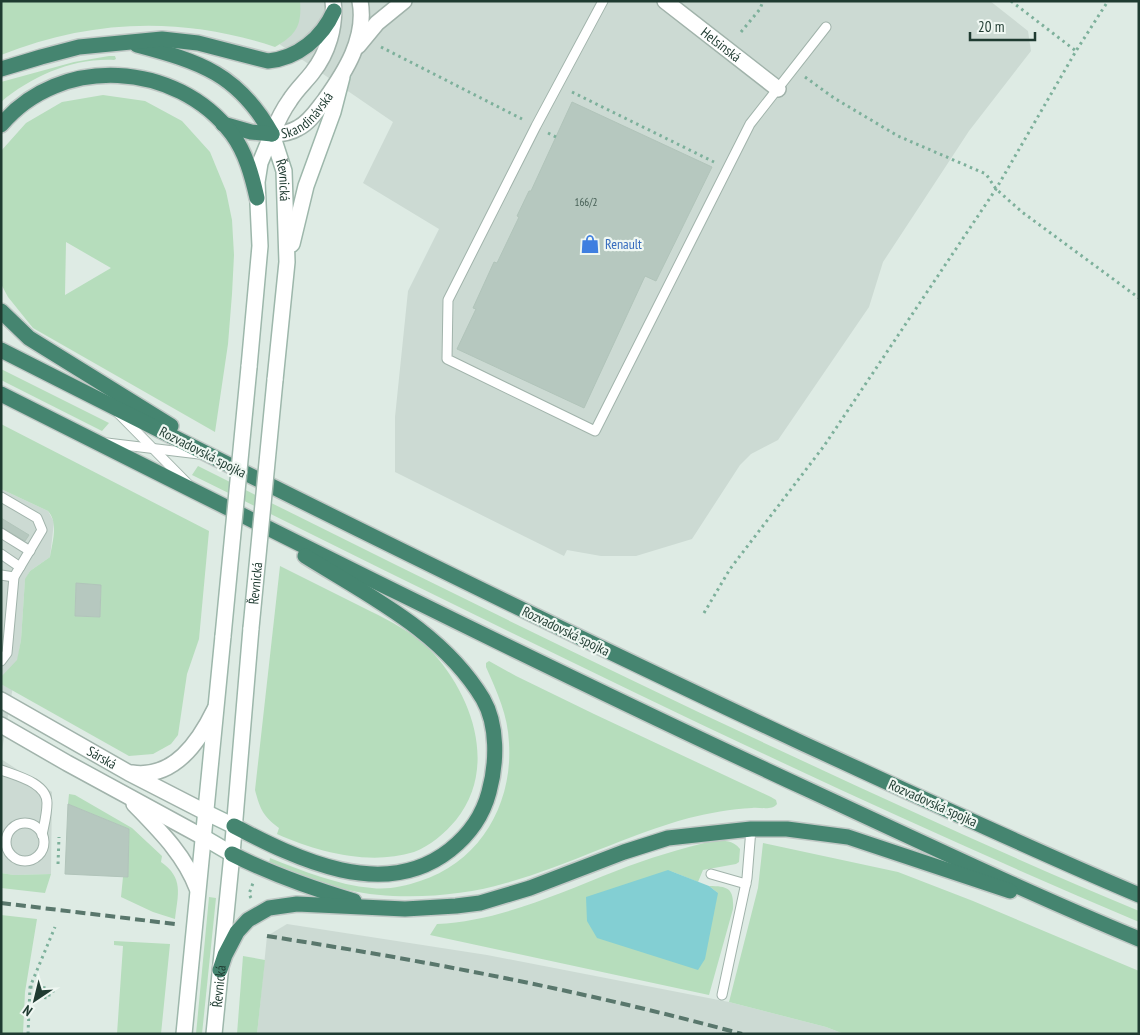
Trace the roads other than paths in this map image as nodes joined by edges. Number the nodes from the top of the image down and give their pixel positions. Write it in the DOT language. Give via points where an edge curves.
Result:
graph roads {
  1 [pos="360,1"];
  2 [pos="404,1"];
  3 [pos="603,1"];
  4 [pos="665,1"];
  5 [pos="333,6"];
  6 [pos="826,27"];
  7 [pos="128,42"];
  8 [pos="352,53"];
  9 [pos="1,70"];
  10 [pos="342,77"];
  11 [pos="778,89"];
  12 [pos="222,124"];
  13 [pos="1,125"];
  14 [pos="272,134"];
  15 [pos="257,198"];
  16 [pos="287,262"];
  17 [pos="1,312"];
  18 [pos="1,350"];
  19 [pos="1,394"];
  20 [pos="110,405"];
  21 [pos="95,442"];
  22 [pos="153,449"];
  23 [pos="211,456"];
  24 [pos="251,476"];
  25 [pos="198,494"];
  26 [pos="1,497"];
  27 [pos="236,513"];
  28 [pos="1,533"];
  29 [pos="30,551"];
  30 [pos="1,554"];
  31 [pos="20,567"];
  32 [pos="1,574"];
  33 [pos="14,577"];
  34 [pos="1,661"];
  35 [pos="1,700"];
  36 [pos="215,709"];
  37 [pos="1,725"];
  38 [pos="1,770"];
  39 [pos="129,773"];
  40 [pos="124,794"];
  41 [pos="206,812"];
  42 [pos="234,826"];
  43 [pos="751,829"];
  44 [pos="42,835"];
  45 [pos="203,836"];
  46 [pos="5,852"];
  47 [pos="232,854"];
  48 [pos="711,874"];
  49 [pos="746,884"];
  50 [pos="197,888"];
  51 [pos="1139,895"];
  52 [pos="378,908"];
  53 [pos="1103,924"];
  54 [pos="1139,939"];
  55 [pos="220,970"];
  56 [pos="722,995"];
  57 [pos="184,1034"];
  58 [pos="214,1034"];
  1 -- 8 [label="main road, Skandinávská" via="361,21"];
  2 -- 8 [label="main road" via="370,30"];
  3 -- 11 [label="lane" via="448,300 447,359 595,431 750,124"];
  4 -- 11 [label="main road, Helsinská"];
  5 -- 7 [label="highway" via="324,30 313,42 298,53 277,60 259,59 181,40 162,38"];
  5 -- 14 [label="main road, Skandinávská" via="332,33 325,52 280,114"];
  6 -- 11 [label="lane"];
  7 -- 9 [label="highway" via="78,47"];
  7 -- 14 [label="highway" via="177,55 221,76 246,96"];
  8 -- 10 [label="main road, Skandinávská"];
  10 -- 14 [label="main road, Skandinávská" via="306,122 290,132"];
  10 -- 16 [label="main road" via="306,186"];
  12 -- 13 [label="highway" via="195,100 164,84 142,77 107,76 72,81 52,88 28,101"];
  12 -- 14 [label="highway"];
  12 -- 15 [label="highway" via="243,154"];
  14 -- 15 [label="main road, Řevnická" via="260,163"];
  14 -- 16 [label="main road, Řevnická" via="284,171"];
  15 -- 36 [label="main road, Řevnická, bridge" via="260,246"];
  16 -- 42 [label="main road, Řevnická, bridge"];
  17 -- 24 [label="highway" via="43,347"];
  18 -- 20 [label="highway, Rozvadovská spojka"];
  19 -- 21 [label="highway"];
  20 -- 22 [label="lane"];
  20 -- 23 [label="highway, Rozvadovská spojka"];
  21 -- 22 [label="lane"];
  21 -- 25 [label="highway"];
  22 -- 23 [label="lane"];
  22 -- 25 [label="lane"];
  23 -- 24 [label="highway, Rozvadovská spojka"];
  24 -- 51 [label="highway, Rozvadovská spojka" via="677,685"];
  25 -- 27 [label="highway"];
  26 -- 29 [label="lane" via="37,518 42,530"];
  27 -- 42 [label="highway" via="407,620 438,644 470,679 484,702 494,735 494,758 488,796 470,830 444,854 410,870 382,875 348,871 280,848"];
  27 -- 53 [label="highway" via="659,720"];
  28 -- 29 [label="lane"];
  29 -- 31 [label="lane"];
  30 -- 31 [label="lane"];
  31 -- 33 [label="lane"];
  32 -- 33 [label="lane"];
  33 -- 34 [label="lane" via="7,654"];
  35 -- 39 [label="main road, Sárská"];
  36 -- 39 [label="main road" via="203,732 179,760 152,773"];
  36 -- 41 [label="main road, Řevnická"];
  37 -- 40 [label="main road, Sárská"];
  38 -- 44 [label="lane" via="42,789 47,802"];
  39 -- 41 [label="main road, Sárská"];
  40 -- 45 [label="main road, Sárská"];
  40 -- 50 [label="main road" via="181,856"];
  41 -- 42 [label="main road, Sárská"];
  41 -- 45 [label="main road, Řevnická"];
  42 -- 47 [label="main road, Řevnická"];
  43 -- 49 [label="lane"];
  43 -- 52 [label="highway" via="668,838 480,903 432,908"];
  43 -- 53 [label="highway" via="787,829 848,837"];
  44 -- 46 [label="lane" via="40,852 30,860"];
  44 -- 46 [label="lane" via="34,825 16,825 7,834"];
  45 -- 47 [label="main road, Sárská"];
  45 -- 50 [label="main road, Řevnická"];
  47 -- 52 [label="highway" via="258,868"];
  47 -- 55 [label="main road, Řevnická"];
  48 -- 49 [label="lane"];
  49 -- 56 [label="lane"];
  50 -- 57 [label="main road, Řevnická"];
  52 -- 55 [label="highway" via="297,904 269,908 248,920 237,932"];
  53 -- 54 [label="highway"];
  55 -- 58 [label="main road, Řevnická"];
}
